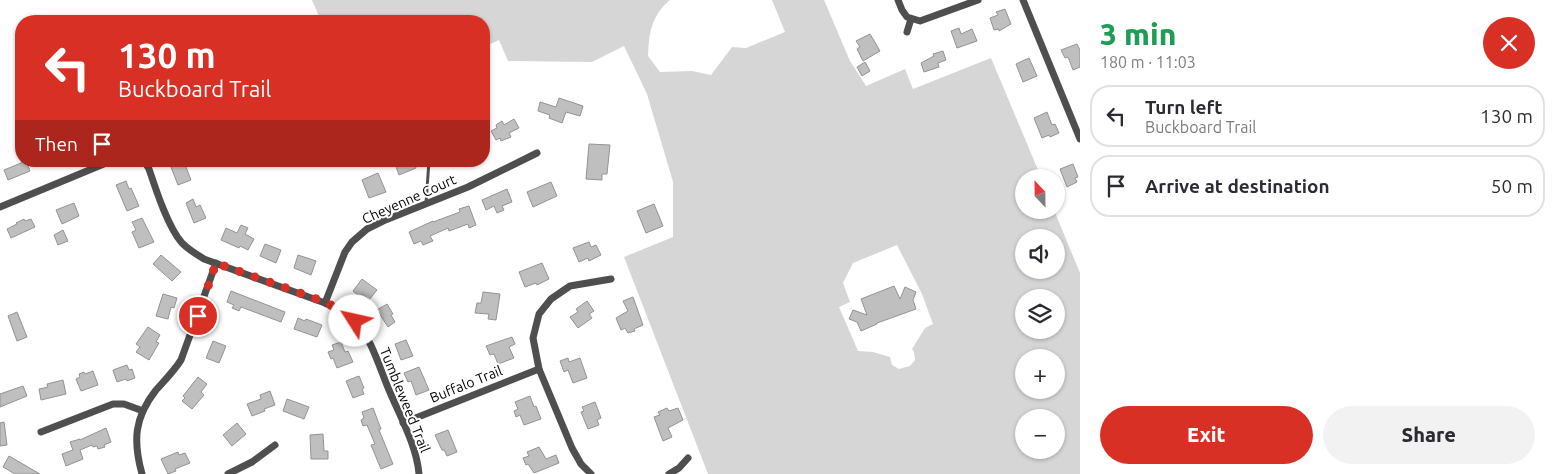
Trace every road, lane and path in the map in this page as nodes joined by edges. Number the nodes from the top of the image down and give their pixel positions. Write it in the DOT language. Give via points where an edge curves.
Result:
graph roads {
  1 [pos="898,0"];
  2 [pos="978,0"];
  3 [pos="1023,0"];
  4 [pos="910,19"];
  5 [pos="907,32"];
  6 [pos="1080,139"];
  7 [pos="537,153"];
  8 [pos="97,167"];
  9 [pos="148,167"];
  10 [pos="429,167"];
  11 [pos="426,204"];
  12 [pos="0,207"];
  13 [pos="216,263"];
  14 [pos="611,279"];
  15 [pos="325,302"];
  16 [pos="539,369"];
  17 [pos="142,411"];
  18 [pos="403,423"];
  19 [pos="41,432"];
  20 [pos="275,445"];
  21 [pos="688,458"];
  22 [pos="142,474"];
  23 [pos="228,474"];
  24 [pos="419,474"];
  25 [pos="591,474"];
  26 [pos="669,474"];
  1 -- 4 [label="street"];
  2 -- 4 [label="street" via="926,20"];
  3 -- 6 [label="street"];
  4 -- 5 [label="street"];
  7 -- 11 [label="street, Cheyenne Court"];
  8 -- 12 [label="street"];
  9 -- 13 [label="street, Tumbleweed Trail" via="178,238 194,253"];
  10 -- 11 [label="lane"];
  11 -- 15 [label="street, Cheyenne Court" via="383,221 359,235 341,260"];
  13 -- 15 [label="street, Tumbleweed Trail"];
  13 -- 17 [label="street" via="181,360"];
  14 -- 16 [label="street" via="570,286 551,299 539,314 533,338"];
  15 -- 18 [label="street, Tumbleweed Trail" via="355,321 363,332"];
  16 -- 18 [label="street, Buffalo Trail"];
  16 -- 25 [label="street" via="574,452"];
  17 -- 19 [label="street" via="124,404 113,404"];
  17 -- 22 [label="street" via="136,440"];
  18 -- 24 [label="street, Tumbleweed Trail"];
  20 -- 23 [label="street"];
  21 -- 26 [label="street"];
}
